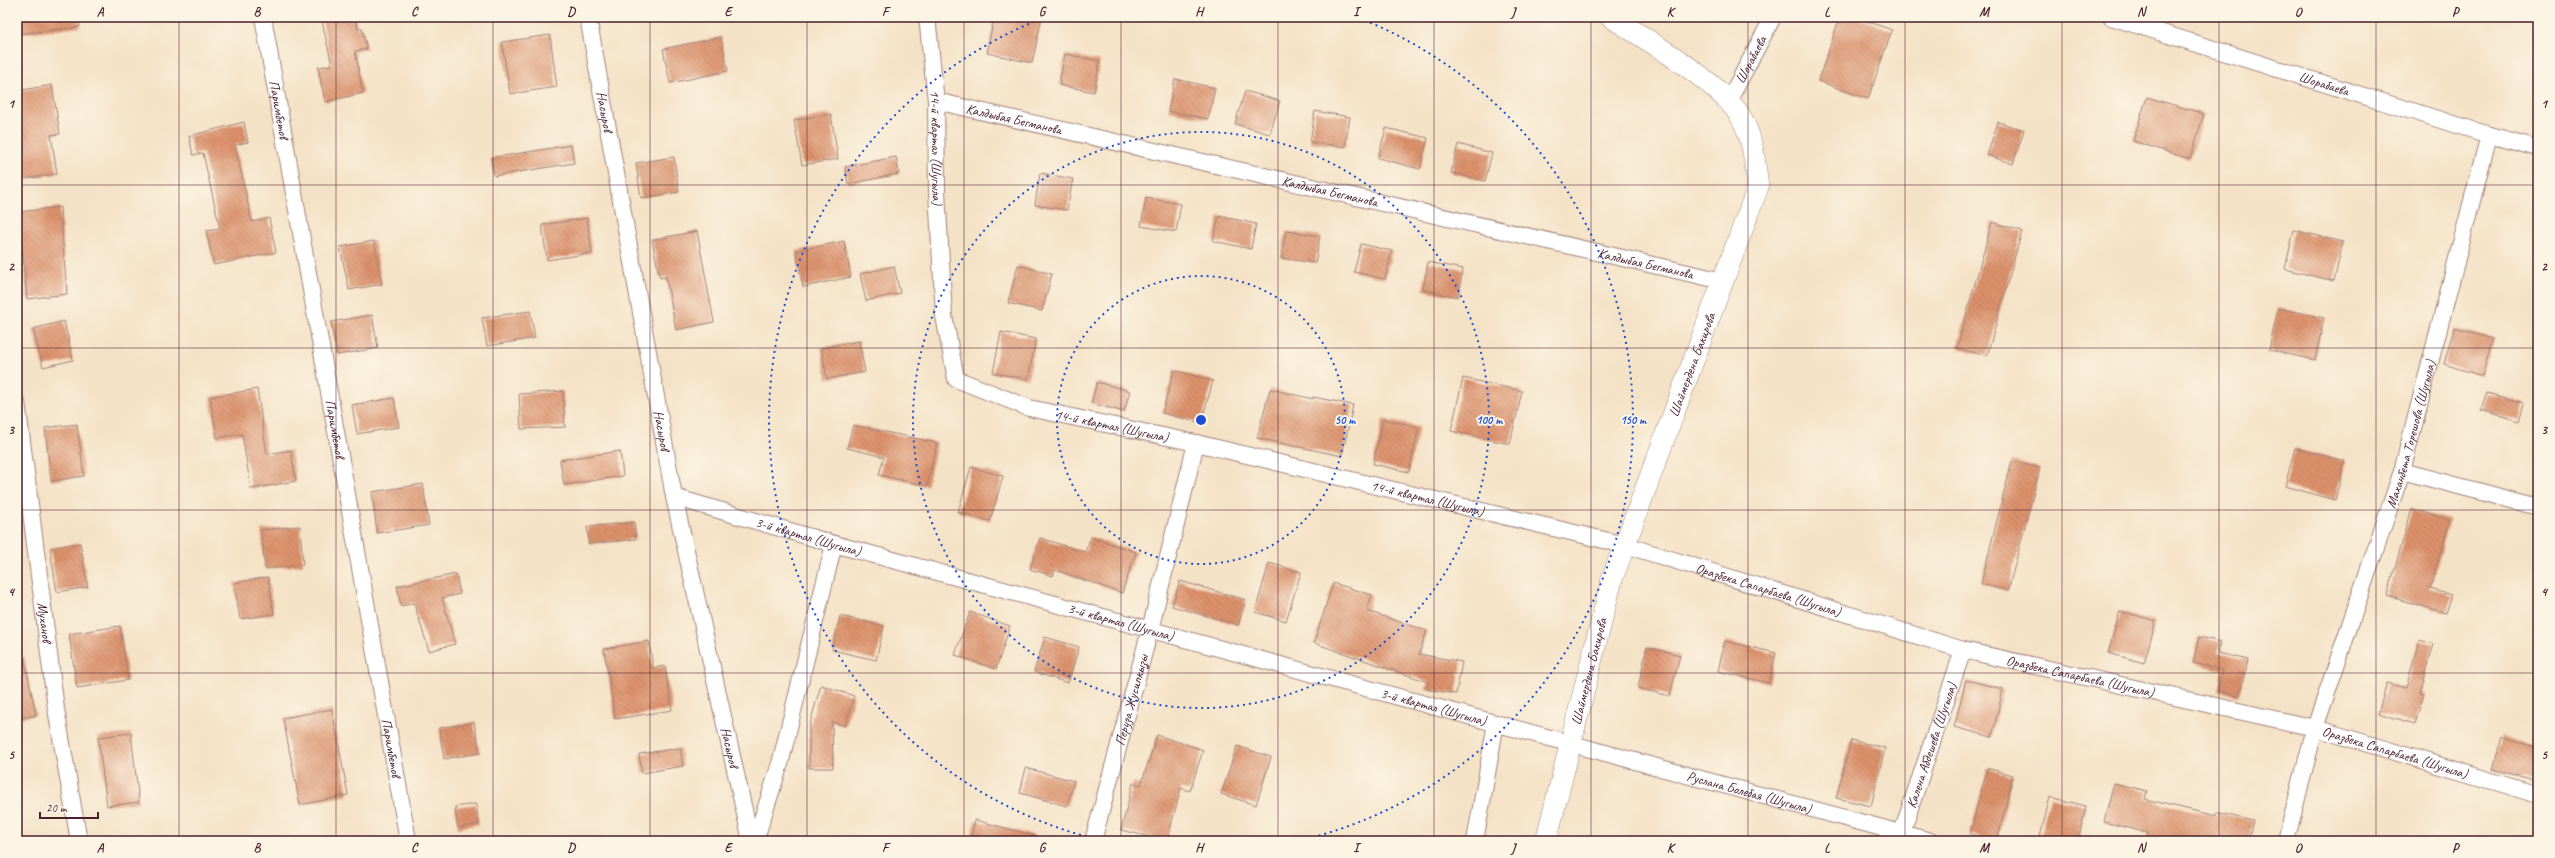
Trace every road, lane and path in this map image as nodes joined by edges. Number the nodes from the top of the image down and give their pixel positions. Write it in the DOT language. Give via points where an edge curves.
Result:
graph roads {
  1 [pos="263,17"];
  2 [pos="588,17"];
  3 [pos="927,17"];
  4 [pos="1611,17"];
  5 [pos="1773,17"];
  6 [pos="2111,17"];
  7 [pos="936,101"];
  8 [pos="1728,102"];
  9 [pos="2489,135"];
  10 [pos="2538,148"];
  11 [pos="1723,281"];
  12 [pos="17,402"];
  13 [pos="1196,443"];
  14 [pos="2402,471"];
  15 [pos="674,497"];
  16 [pos="2538,507"];
  17 [pos="834,544"];
  18 [pos="1625,545"];
  19 [pos="1150,630"];
  20 [pos="1963,650"];
  21 [pos="1496,723"];
  22 [pos="2315,728"];
  23 [pos="1570,742"];
  24 [pos="2538,796"];
  25 [pos="1900,837"];
  26 [pos="79,841"];
  27 [pos="408,841"];
  28 [pos="751,841"];
  29 [pos="755,841"];
  30 [pos="1093,841"];
  31 [pos="1475,841"];
  32 [pos="1546,841"];
  33 [pos="1930,841"];
  34 [pos="2286,841"];
  1 -- 27 [label="street, Паримбетов"];
  2 -- 15 [label="street, Насыров"];
  3 -- 7 [label="street, 14-й квартал (Шугыла)"];
  4 -- 8 [label="street, Шаймердена Бакирова" via="1711,85"];
  5 -- 8 [label="street, Шорабаева"];
  6 -- 9 [label="street, Шорабаева"];
  7 -- 11 [label="street, Калдыбая Бегманова"];
  7 -- 13 [label="street, 14-й квартал (Шугыла)" via="937,191 944,316 956,379 1029,408"];
  8 -- 11 [label="street, Шаймердена Бакирова" via="1739,114 1754,153 1758,187"];
  9 -- 10 [label="street, Шорабаева"];
  9 -- 14 [label="street, Маханбета Торешова (Шугыла)"];
  11 -- 18 [label="street, Шаймердена Бакирова"];
  12 -- 26 [label="street, Муханов" via="56,709"];
  13 -- 18 [label="street, 14-й квартал (Шугыла)"];
  13 -- 19 [label="street, Перуза Жусипкызы"];
  14 -- 16 [label="street"];
  14 -- 22 [label="street, Маханбета Торешова (Шугыла)"];
  15 -- 17 [label="street, 3-й квартал (Шугыла)"];
  15 -- 28 [label="street, Насыров"];
  17 -- 19 [label="street, 3-й квартал (Шугыла)"];
  17 -- 29 [label="street" via="780,764"];
  18 -- 20 [label="street, Оразбека Сапарбаева (Шугыла)"];
  18 -- 23 [label="street, Шаймердена Бакирова" via="1612,579"];
  19 -- 21 [label="street, 3-й квартал (Шугыла)"];
  19 -- 30 [label="street, Перуза Жусипкызы"];
  20 -- 22 [label="street, Оразбека Сапарбаева (Шугыла)"];
  20 -- 25 [label="street, Калена Абдешева (Шугыла)"];
  21 -- 23 [label="street, 3-й квартал (Шугыла)"];
  21 -- 31 [label="street"];
  22 -- 24 [label="street, Оразбека Сапарбаева (Шугыла)"];
  22 -- 34 [label="street, Маханбета Торешова (Шугыла)"];
  23 -- 25 [label="street, Руслана Болебая (Шугыла)"];
  23 -- 32 [label="street, Шаймердена Бакирова"];
  25 -- 33 [label="street, Руслана Болебая (Шугыла)"];
}
